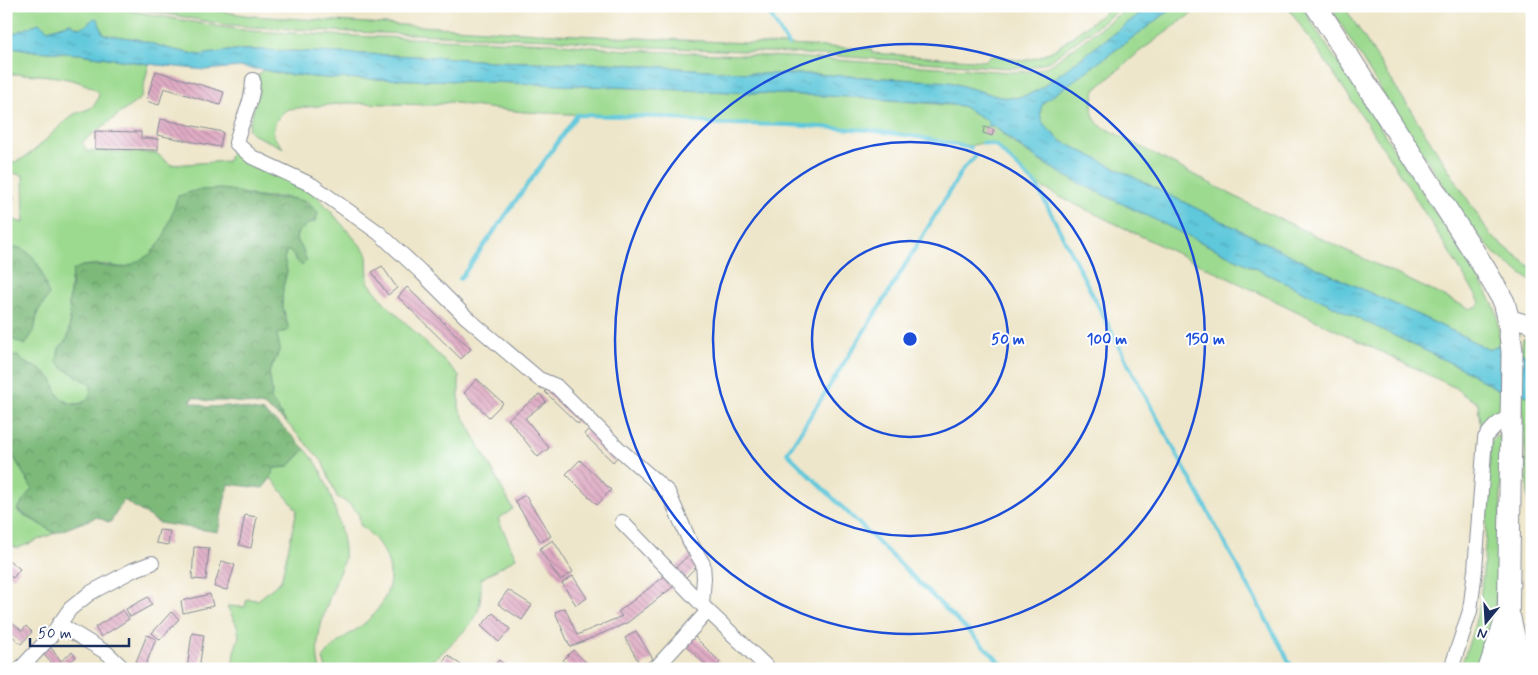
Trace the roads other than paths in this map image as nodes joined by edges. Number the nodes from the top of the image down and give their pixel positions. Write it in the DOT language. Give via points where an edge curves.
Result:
graph roads {
  1 [pos="1316,6"];
  2 [pos="253,80"];
  3 [pos="1508,317"];
  4 [pos="1532,325"];
  5 [pos="1511,408"];
  6 [pos="622,522"];
  7 [pos="152,563"];
  8 [pos="705,608"];
  9 [pos="1508,620"];
  10 [pos="59,624"];
  11 [pos="20,669"];
  12 [pos="124,669"];
  13 [pos="655,669"];
  14 [pos="770,669"];
  15 [pos="1451,669"];
  16 [pos="1491,669"];
  17 [pos="1508,669"];
  18 [pos="1520,669"];
  1 -- 3 [label="main road" via="1485,269 1504,302"];
  2 -- 8 [label="street" via="253,95 236,143 252,157 312,185 378,233 466,317 539,379 556,386 668,492 703,564"];
  3 -- 4 [label="street"];
  3 -- 5 [label="main road" via="1512,352"];
  5 -- 9 [label="main road"];
  5 -- 15 [label="street" via="1486,438 1470,611"];
  6 -- 8 [label="street"];
  7 -- 10 [label="street" via="90,593 70,609"];
  8 -- 13 [label="street"];
  8 -- 14 [label="street"];
  9 -- 16 [label="highway"];
  9 -- 17 [label="main road"];
  9 -- 18 [label="highway"];
  10 -- 11 [label="street"];
  10 -- 12 [label="street" via="107,653"];
}
